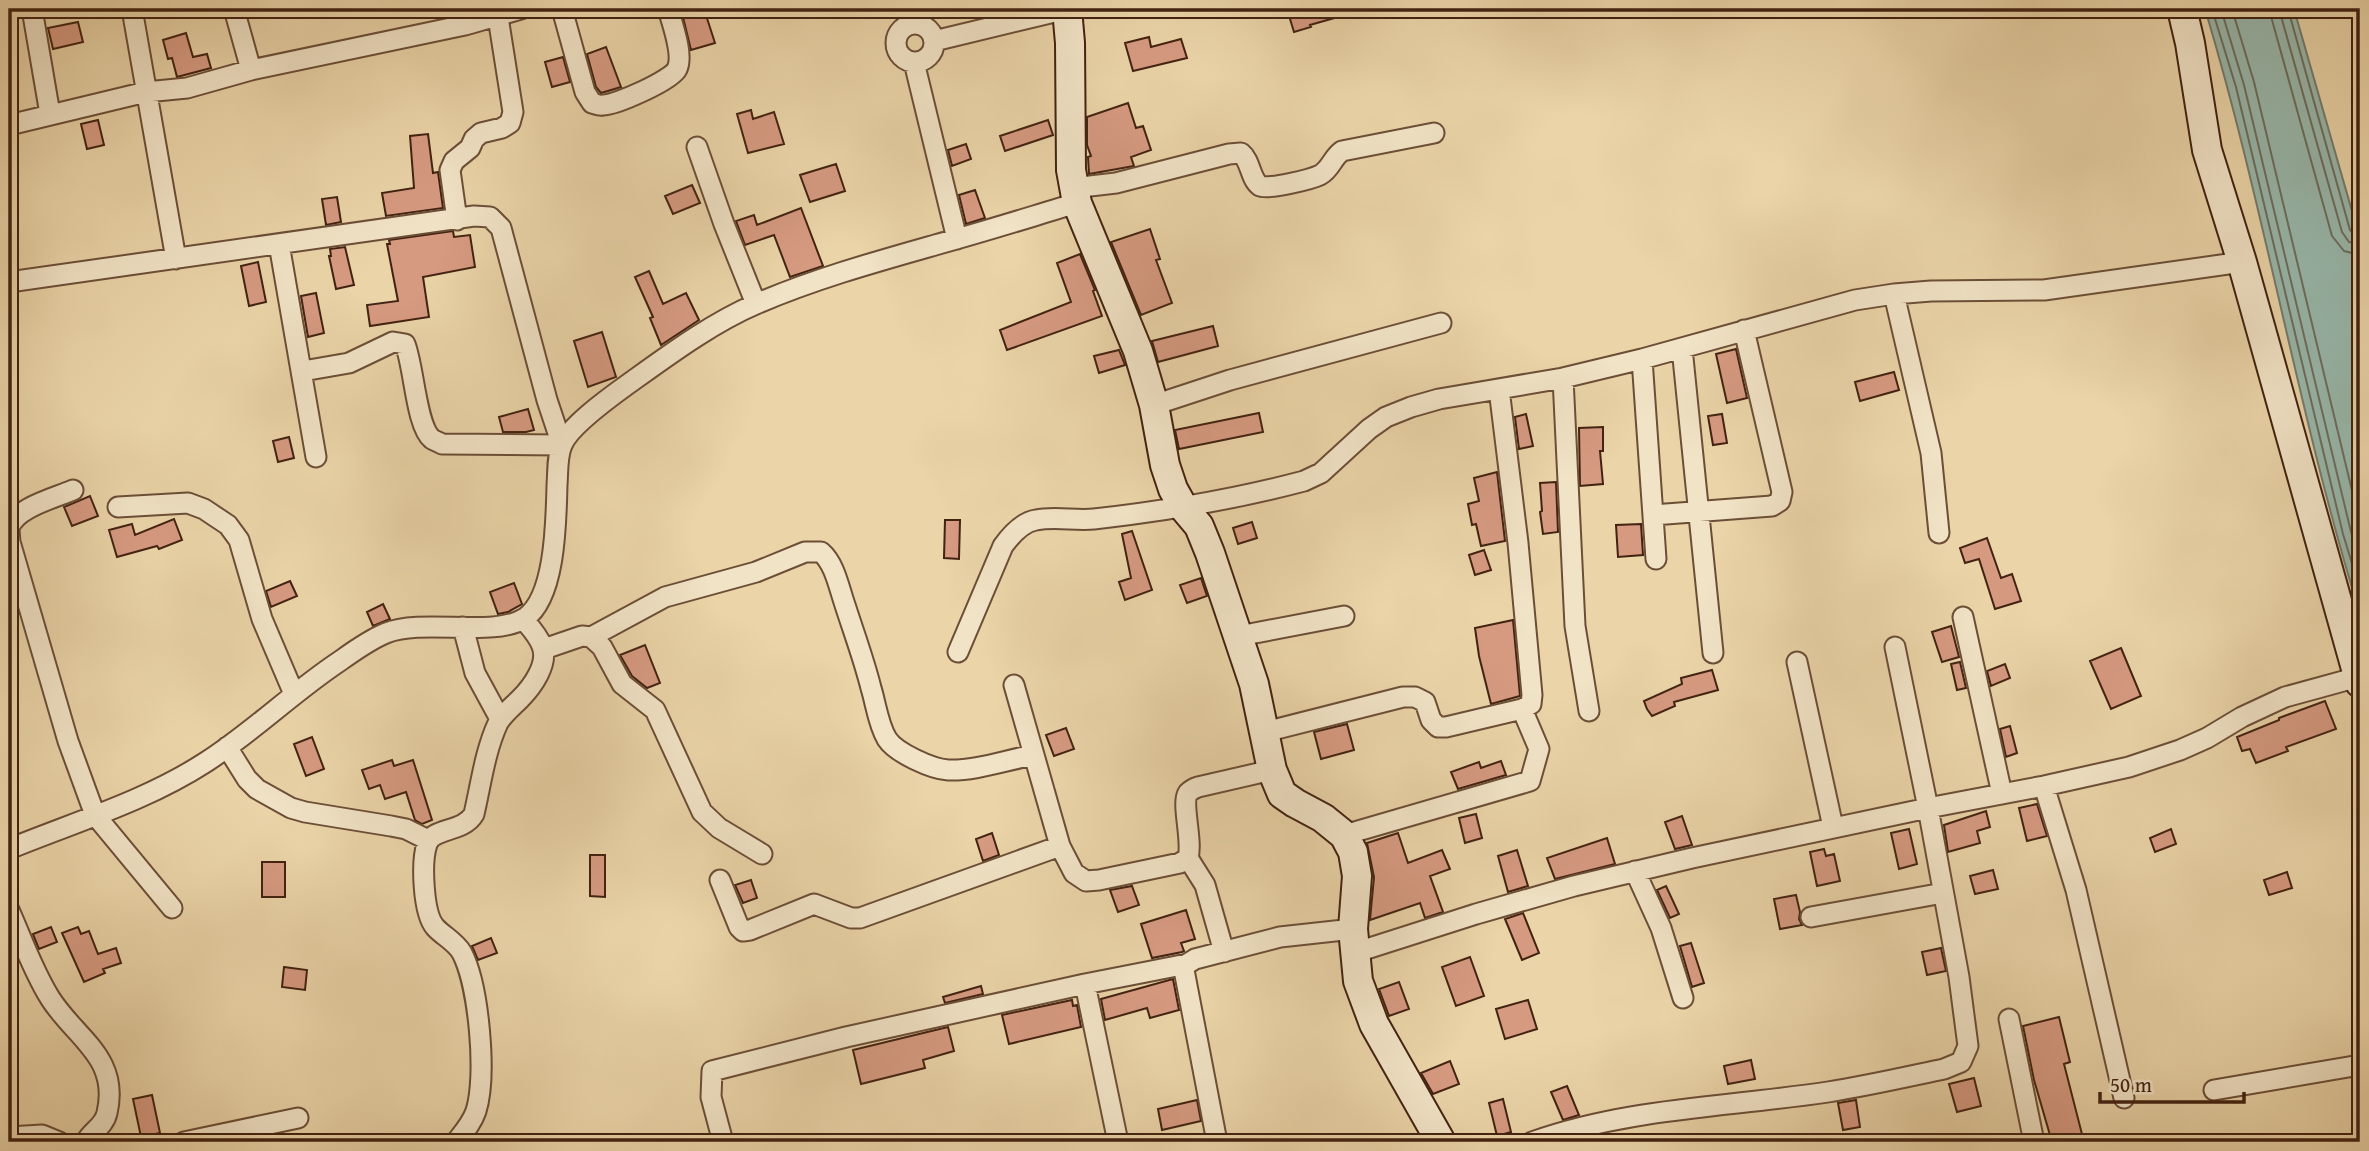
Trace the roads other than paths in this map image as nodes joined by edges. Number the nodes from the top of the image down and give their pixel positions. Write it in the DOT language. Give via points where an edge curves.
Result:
graph roads {
  1 [pos="32,9"];
  2 [pos="132,9"];
  3 [pos="234,9"];
  4 [pos="522,9"];
  5 [pos="562,9"];
  6 [pos="668,9"];
  7 [pos="1067,9"];
  8 [pos="2182,9"];
  9 [pos="498,17"];
  10 [pos="934,41"];
  11 [pos="914,62"];
  12 [pos="251,71"];
  13 [pos="146,92"];
  14 [pos="50,114"];
  15 [pos="9,125"];
  16 [pos="1434,133"];
  17 [pos="697,147"];
  18 [pos="1075,195"];
  19 [pos="457,220"];
  20 [pos="957,239"];
  21 [pos="279,244"];
  22 [pos="176,259"];
  23 [pos="2242,262"];
  24 [pos="9,282"];
  25 [pos="1894,294"];
  26 [pos="756,304"];
  27 [pos="1441,323"];
  28 [pos="1744,330"];
  29 [pos="1682,348"];
  30 [pos="1642,359"];
  31 [pos="303,371"];
  32 [pos="1563,378"];
  33 [pos="1499,389"];
  34 [pos="1154,405"];
  35 [pos="562,445"];
  36 [pos="316,457"];
  37 [pos="73,490"];
  38 [pos="118,507"];
  39 [pos="1183,507"];
  40 [pos="1699,513"];
  41 [pos="1653,515"];
  42 [pos="9,529"];
  43 [pos="1939,533"];
  44 [pos="1656,559"];
  45 [pos="1344,616"];
  46 [pos="1963,617"];
  47 [pos="523,619"];
  48 [pos="463,627"];
  49 [pos="1239,636"];
  50 [pos="591,637"];
  51 [pos="1895,647"];
  52 [pos="544,649"];
  53 [pos="958,652"];
  54 [pos="1713,653"];
  55 [pos="1797,662"];
  56 [pos="2359,680"];
  57 [pos="1014,685"];
  58 [pos="294,694"];
  59 [pos="1522,709"];
  60 [pos="1589,711"];
  61 [pos="500,719"];
  62 [pos="1265,732"];
  63 [pos="227,747"];
  64 [pos="1034,755"];
  65 [pos="1272,770"];
  66 [pos="2044,786"];
  67 [pos="2003,794"];
  68 [pos="1928,808"];
  69 [pos="95,815"];
  70 [pos="1833,827"];
  71 [pos="1344,835"];
  72 [pos="428,841"];
  73 [pos="1060,846"];
  74 [pos="9,849"];
  75 [pos="762,854"];
  76 [pos="1188,858"];
  77 [pos="1635,871"];
  78 [pos="720,880"];
  79 [pos="1943,893"];
  80 [pos="173,908"];
  81 [pos="9,910"];
  82 [pos="1811,917"];
  83 [pos="1353,941"];
  84 [pos="1224,952"];
  85 [pos="1187,964"];
  86 [pos="1085,984"];
  87 [pos="1683,998"];
  88 [pos="2009,1020"];
  89 [pos="2360,1065"];
  90 [pos="2214,1090"];
  91 [pos="2124,1098"];
  92 [pos="298,1118"];
  93 [pos="9,1137"];
  94 [pos="59,1142"];
  95 [pos="86,1142"];
  96 [pos="184,1142"];
  97 [pos="456,1142"];
  98 [pos="723,1142"];
  99 [pos="1118,1142"];
  100 [pos="1217,1142"];
  101 [pos="1441,1142"];
  102 [pos="1532,1142"];
  103 [pos="2034,1142"];
  1 -- 14 [label="street"];
  2 -- 13 [label="street"];
  3 -- 12 [label="street"];
  4 -- 9 [label="street"];
  5 -- 6 [label="street" via="585,92 592,103 601,106 669,79 677,69 679,54"];
  7 -- 10 [label="street"];
  7 -- 18 [label="street"];
  8 -- 23 [label="street" via="2207,150"];
  9 -- 12 [label="street"];
  9 -- 19 [label="street" via="513,112 510,122 481,134 454,161 450,170"];
  10 -- 11 [label="street" via="931,54"];
  10 -- 11 [label="street" via="924,26 912,23 901,29 896,40 898,52"];
  11 -- 20 [label="street"];
  12 -- 13 [label="street" via="187,88"];
  13 -- 14 [label="street"];
  13 -- 22 [label="street"];
  14 -- 15 [label="street"];
  16 -- 18 [label="street" via="1342,151 1320,175 1269,188 1255,180 1241,153 1229,153"];
  17 -- 26 [label="street"];
  18 -- 20 [label="street"];
  18 -- 34 [label="street" via="1138,351"];
  19 -- 21 [label="street"];
  19 -- 35 [label="street" via="490,217 501,229"];
  20 -- 26 [label="street" via="847,270"];
  21 -- 22 [label="street"];
  21 -- 31 [label="street"];
  22 -- 24 [label="street"];
  23 -- 25 [label="street" via="2044,290"];
  23 -- 56 [label="street"];
  25 -- 28 [label="street"];
  25 -- 43 [label="street" via="1931,453"];
  26 -- 35 [label="street" via="615,393 572,429"];
  27 -- 34 [label="street"];
  28 -- 29 [label="street"];
  28 -- 40 [label="street" via="1782,492 1780,501 1772,506"];
  29 -- 30 [label="street"];
  29 -- 40 [label="street"];
  30 -- 32 [label="street"];
  30 -- 41 [label="street"];
  31 -- 35 [label="street" via="349,363 393,342 405,344 422,424 430,438 442,444"];
  31 -- 36 [label="street"];
  32 -- 33 [label="street"];
  32 -- 60 [label="street" via="1575,626"];
  33 -- 39 [label="street" via="1438,399 1386,417 1321,473 1304,481"];
  33 -- 59 [label="street" via="1532,695 1531,704"];
  34 -- 39 [label="street" via="1165,465"];
  35 -- 47 [label="street" via="546,590"];
  37 -- 42 [label="street" via="19,515"];
  38 -- 58 [label="street" via="188,503 228,525 239,540 262,619"];
  39 -- 49 [label="street" via="1199,526"];
  39 -- 53 [label="street" via="1079,521 1032,520 1003,545"];
  40 -- 41 [label="street"];
  40 -- 54 [label="street"];
  41 -- 44 [label="street"];
  42 -- 69 [label="street" via="68,741"];
  45 -- 49 [label="street"];
  46 -- 67 [label="street"];
  47 -- 48 [label="street"];
  47 -- 52 [label="street"];
  48 -- 58 [label="street" via="408,627 386,634 362,645"];
  48 -- 61 [label="street" via="475,673"];
  49 -- 62 [label="street"];
  50 -- 52 [label="street"];
  50 -- 64 [label="street" via="665,597 756,572 805,552 821,552 828,558 841,594 881,726 896,749 947,770"];
  50 -- 75 [label="street" via="622,684 655,710 702,812"];
  51 -- 68 [label="street"];
  52 -- 61 [label="street" via="535,680"];
  55 -- 70 [label="street"];
  56 -- 66 [label="street" via="2285,697 2180,750"];
  57 -- 64 [label="street"];
  58 -- 63 [label="street"];
  59 -- 62 [label="street" via="1438,727 1425,702 1415,696"];
  59 -- 71 [label="street" via="1539,749 1530,781"];
  61 -- 72 [label="street" via="470,821"];
  62 -- 65 [label="street"];
  63 -- 69 [label="street" via="176,780"];
  63 -- 72 [label="street" via="257,789 291,808 405,829"];
  64 -- 73 [label="street"];
  65 -- 71 [label="street" via="1282,793"];
  65 -- 76 [label="street" via="1188,792"];
  66 -- 67 [label="street"];
  66 -- 91 [label="street" via="2076,890"];
  67 -- 68 [label="street"];
  68 -- 70 [label="street"];
  68 -- 79 [label="street"];
  69 -- 74 [label="street"];
  69 -- 80 [label="street"];
  70 -- 77 [label="street"];
  71 -- 83 [label="street" via="1357,876"];
  72 -- 97 [label="street" via="427,911 436,929 462,953 480,1025 479,1098 470,1125"];
  73 -- 76 [label="street" via="1074,873 1086,881"];
  73 -- 78 [label="street" via="860,918 814,904 743,931"];
  76 -- 84 [label="street" via="1205,885"];
  77 -- 83 [label="street"];
  77 -- 87 [label="street" via="1661,928"];
  79 -- 82 [label="street"];
  79 -- 102 [label="street" via="1968,1046 1961,1062 1828,1092 1648,1113"];
  81 -- 95 [label="street" via="50,998 101,1058 106,1073 107,1113"];
  83 -- 84 [label="street" via="1280,937"];
  83 -- 101 [label="street" via="1358,981 1374,1024"];
  84 -- 85 [label="street"];
  85 -- 86 [label="street"];
  85 -- 100 [label="street" via="1184,970"];
  86 -- 98 [label="street" via="712,1071 710,1097"];
  86 -- 99 [label="street"];
  88 -- 103 [label="street"];
  89 -- 90 [label="street"];
  92 -- 96 [label="street"];
  93 -- 94 [label="street" via="42,1135"];
}
